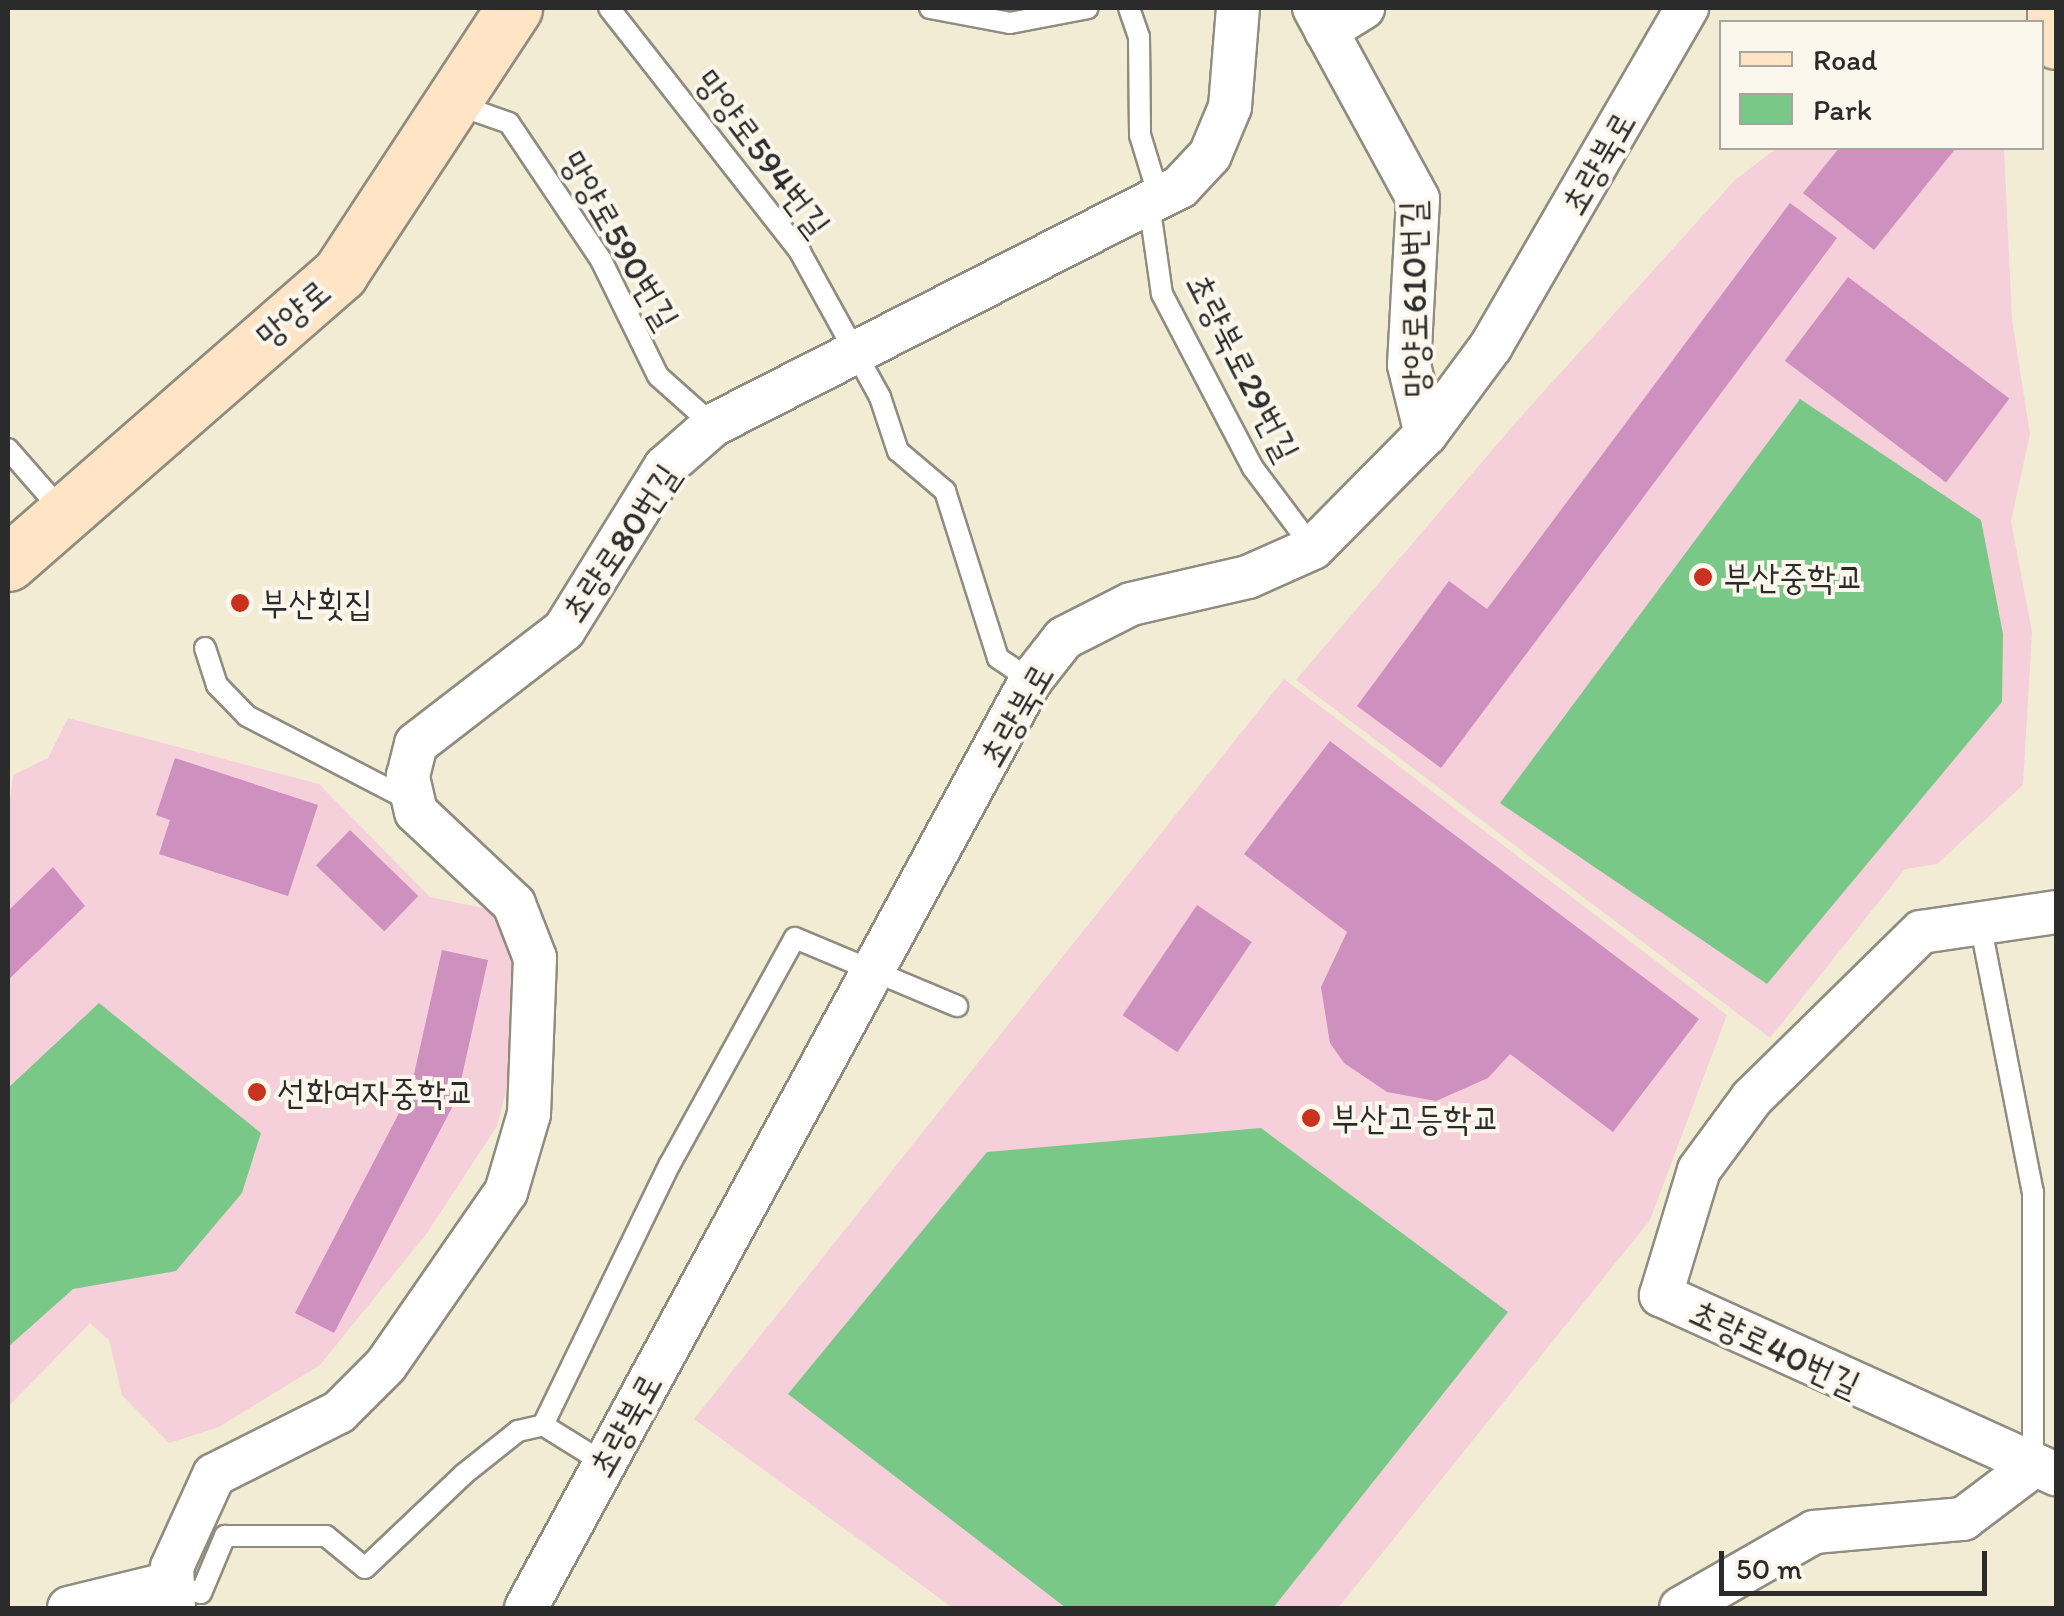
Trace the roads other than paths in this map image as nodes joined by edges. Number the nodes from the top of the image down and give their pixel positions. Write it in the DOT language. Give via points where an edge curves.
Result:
graph roads {
  1 [pos="514,8"];
  2 [pos="609,8"];
  3 [pos="930,8"];
  4 [pos="1088,8"];
  5 [pos="1129,8"];
  6 [pos="1238,8"];
  7 [pos="1363,8"];
  8 [pos="1651,8"];
  9 [pos="1687,8"];
  10 [pos="2055,8"];
  11 [pos="1320,19"];
  12 [pos="2056,40"];
  13 [pos="1666,47"];
  14 [pos="458,106"];
  15 [pos="1154,200"];
  16 [pos="854,346"];
  17 [pos="713,425"];
  18 [pos="1426,434"];
  19 [pos="8,449"];
  20 [pos="62,511"];
  21 [pos="1313,548"];
  22 [pos="8,563"];
  23 [pos="205,648"];
  24 [pos="1032,680"];
  25 [pos="413,802"];
  26 [pos="2056,912"];
  27 [pos="1980,923"];
  28 [pos="874,974"];
  29 [pos="957,1006"];
  30 [pos="543,1425"];
  31 [pos="604,1463"];
  32 [pos="2044,1470"];
  33 [pos="171,1596"];
  34 [pos="1696,1604"];
  35 [pos="69,1608"];
  36 [pos="526,1608"];
  1 -- 14 [label="main road, 망양로"];
  2 -- 16 [label="lane, 망양로594번길" via="800,252"];
  3 -- 4 [label="lane" via="1010,24"];
  5 -- 15 [label="lane, 초량북로29번길" via="1139,36 1140,135"];
  6 -- 15 [label="street, 초량로80번길" via="1230,106 1210,155"];
  7 -- 11 [label="street"];
  8 -- 13 [label="street"];
  9 -- 13 [label="street, 초량북로"];
  10 -- 12 [label="main road"];
  11 -- 18 [label="street, 망양로610번길" via="1418,198 1409,365"];
  13 -- 18 [label="street, 초량북로" via="1491,346"];
  14 -- 17 [label="lane, 망양로590번길" via="519,135 602,260 658,376"];
  14 -- 20 [label="main road, 망양로" via="340,273"];
  15 -- 16 [label="street, 초량로80번길"];
  15 -- 21 [label="lane, 초량북로29번길" via="1162,294 1253,468"];
  16 -- 17 [label="street, 초량로80번길"];
  16 -- 24 [label="lane, 망양로594번길" via="898,451 945,491 998,658"];
  17 -- 25 [label="street, 초량로80번길" via="665,467 564,630 416,744"];
  18 -- 21 [label="street, 초량북로"];
  19 -- 20 [label="lane"];
  20 -- 22 [label="main road, 망양로"];
  21 -- 24 [label="street, 초량북로" via="1248,577 1132,604 1064,638"];
  23 -- 25 [label="lane" via="217,685 247,716"];
  24 -- 28 [label="street, 초량북로"];
  25 -- 33 [label="street" via="514,904 535,958 537,1048 510,1178 358,1396 214,1475"];
  26 -- 27 [label="street, 초량로40번길"];
  27 -- 32 [label="lane" via="2032,1192"];
  27 -- 32 [label="street, 초량로40번길" via="1922,932 1752,1098 1699,1170 1661,1295"];
  28 -- 29 [label="lane"];
  28 -- 30 [label="lane" via="796,938 670,1164"];
  28 -- 31 [label="street, 초량북로"];
  30 -- 31 [label="lane"];
  30 -- 33 [label="lane" via="518,1431 464,1474 365,1568 326,1536 226,1536 200,1593"];
  31 -- 36 [label="street, 초량북로"];
  32 -- 34 [label="street" via="1963,1519 1814,1532"];
  33 -- 35 [label="street"];
}
